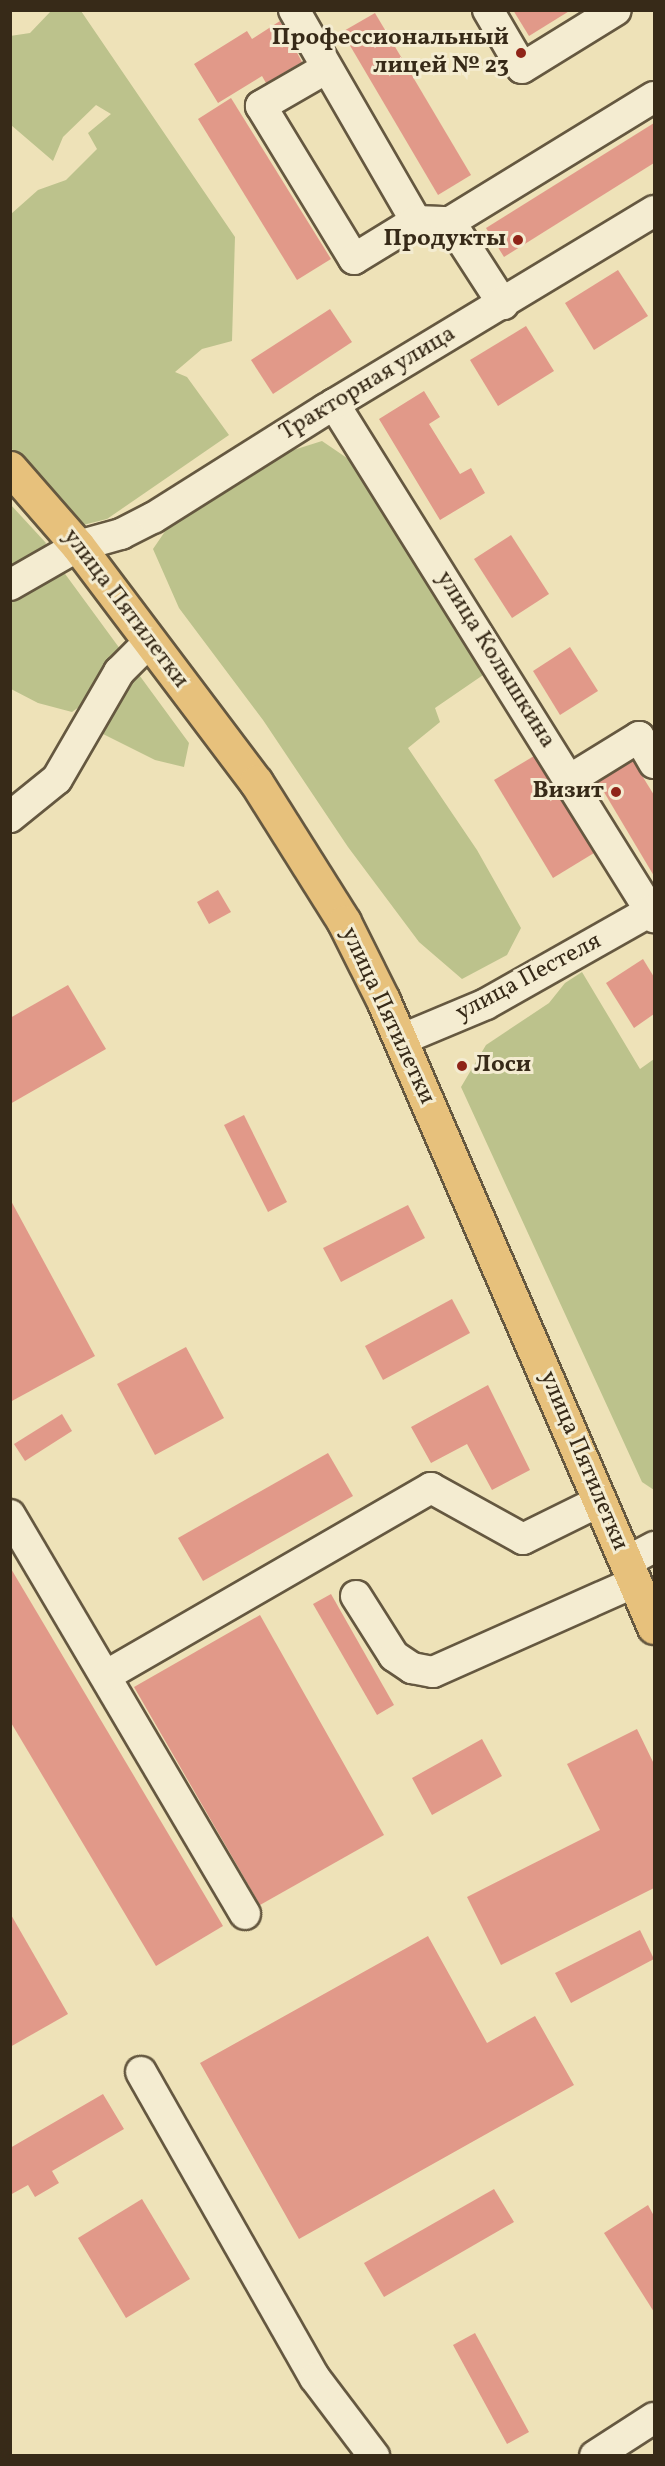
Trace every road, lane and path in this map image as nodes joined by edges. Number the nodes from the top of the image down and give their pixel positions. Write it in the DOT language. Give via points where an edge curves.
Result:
graph roads {
  1 [pos="294,10"];
  2 [pos="488,10"];
  3 [pos="616,10"];
  4 [pos="325,69"];
  5 [pos="654,97"];
  6 [pos="654,211"];
  7 [pos="416,221"];
  8 [pos="450,222"];
  9 [pos="503,304"];
  10 [pos="334,404"];
  11 [pos="10,468"];
  12 [pos="78,546"];
  13 [pos="10,585"];
  14 [pos="150,641"];
  15 [pos="654,763"];
  16 [pos="570,779"];
  17 [pos="10,817"];
  18 [pos="653,912"];
  19 [pos="400,1040"];
  20 [pos="600,1501"];
  21 [pos="10,1515"];
  22 [pos="639,1564"];
  23 [pos="356,1596"];
  24 [pos="654,1627"];
  25 [pos="107,1675"];
  26 [pos="245,1914"];
  27 [pos="141,2072"];
  28 [pos="654,2418"];
  29 [pos="374,2456"];
  30 [pos="595,2456"];
  1 -- 4 [label="street"];
  2 -- 3 [label="street" via="522,68"];
  4 -- 7 [label="street"];
  4 -- 7 [label="street" via="261,106 354,259"];
  5 -- 8 [label="street"];
  6 -- 9 [label="street, Тракторная улица"];
  7 -- 8 [label="street"];
  8 -- 9 [label="street"];
  9 -- 10 [label="street, Тракторная улица"];
  10 -- 12 [label="street, Тракторная улица" via="145,523"];
  10 -- 16 [label="street, улица Колышкина"];
  11 -- 12 [label="main road, улица Пятилетки"];
  12 -- 13 [label="street, Тракторная улица"];
  12 -- 14 [label="main road, улица Пятилетки"];
  14 -- 17 [label="street" via="118,672 57,779"];
  14 -- 19 [label="main road, улица Пятилетки" via="256,782 310,864 364,960"];
  15 -- 16 [label="street" via="639,737"];
  16 -- 18 [label="street, улица Колышкина"];
  18 -- 19 [label="street, улица Пестеля" via="486,1004"];
  19 -- 20 [label="main road, улица Пятилетки"];
  20 -- 22 [label="main road, улица Пятилетки"];
  20 -- 25 [label="street" via="523,1539 431,1488"];
  21 -- 25 [label="street"];
  22 -- 23 [label="street" via="433,1672 412,1668 394,1656"];
  22 -- 24 [label="main road, улица Пятилетки"];
  25 -- 26 [label="street"];
  27 -- 29 [label="street" via="315,2378"];
  28 -- 30 [label="street"];
}
